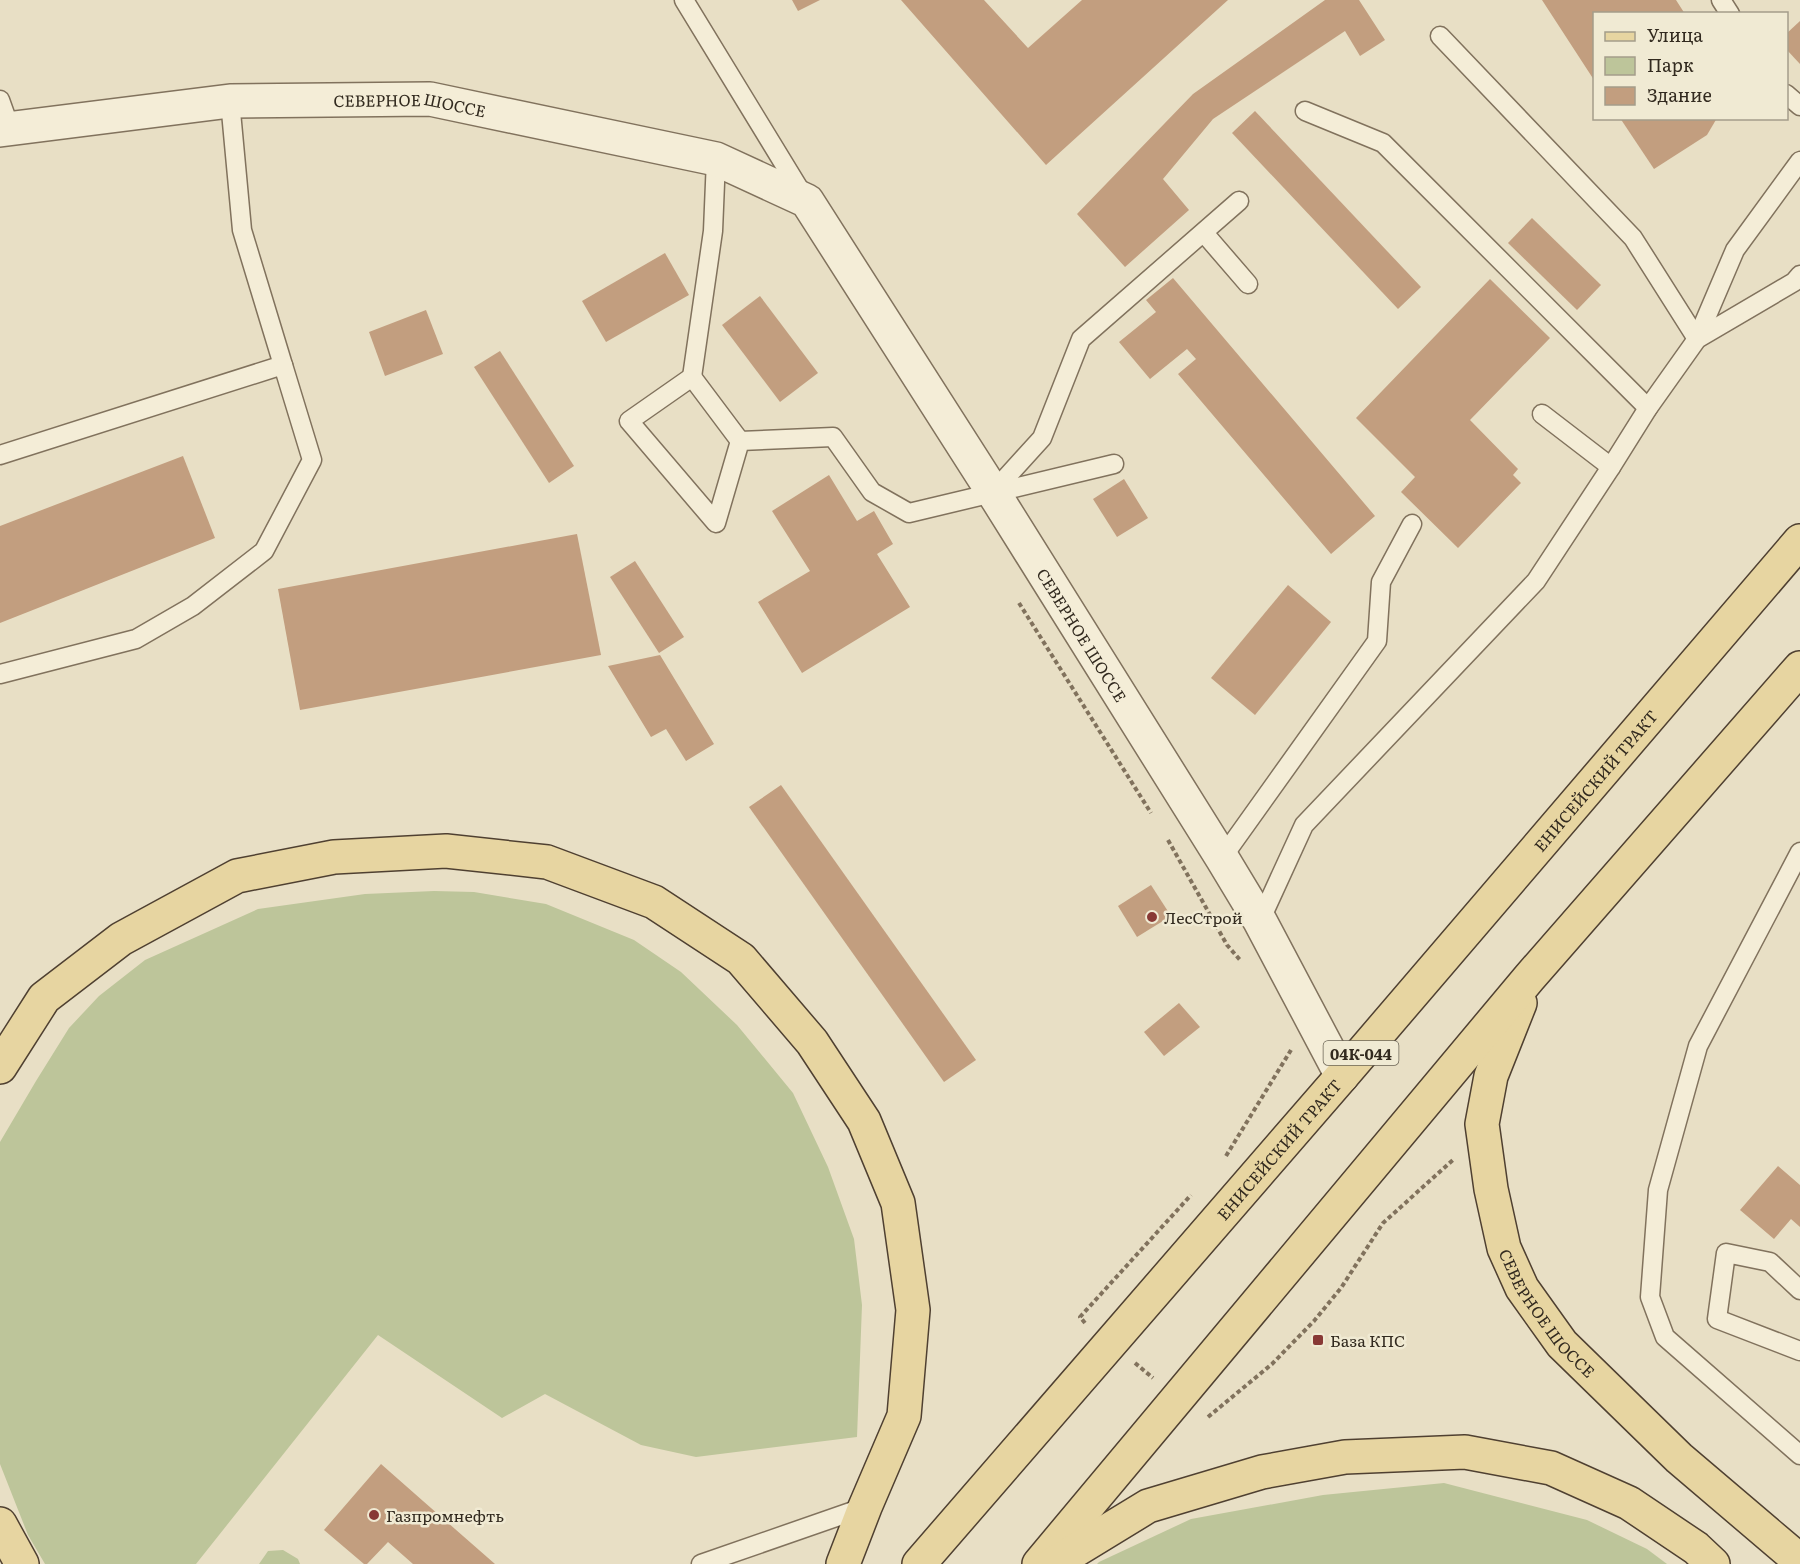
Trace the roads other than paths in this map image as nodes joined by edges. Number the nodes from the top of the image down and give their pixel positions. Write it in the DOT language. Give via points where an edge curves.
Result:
graph roads {
  1 [pos="684,0"];
  2 [pos="1440,36"];
  3 [pos="1788,96"];
  4 [pos="230,101"];
  5 [pos="1800,106"];
  6 [pos="1305,111"];
  7 [pos="3,120"];
  8 [pos="716,159"];
  9 [pos="1800,161"];
  10 [pos="807,201"];
  11 [pos="1239,201"];
  12 [pos="1203,233"];
  13 [pos="1800,275"];
  14 [pos="1248,284"];
  15 [pos="1697,339"];
  16 [pos="283,365"];
  17 [pos="692,377"];
  18 [pos="1648,408"];
  19 [pos="1542,414"];
  20 [pos="740,441"];
  21 [pos="0,454"];
  22 [pos="1114,464"];
  23 [pos="1611,467"];
  24 [pos="993,492"];
  25 [pos="1412,524"];
  26 [pos="1800,541"];
  27 [pos="1800,668"];
  28 [pos="0,674"];
  29 [pos="1800,852"];
  30 [pos="1222,858"];
  31 [pos="1260,921"];
  32 [pos="1529,978"];
  33 [pos="0,1066"];
  34 [pos="1342,1076"];
  35 [pos="1800,1290"];
  36 [pos="1800,1352"];
  37 [pos="1800,1455"];
  38 [pos="865,1507"];
  39 [pos="0,1524"];
  40 [pos="1800,1561"];
  41 [pos="22,1564"];
  42 [pos="701,1564"];
  43 [pos="843,1564"];
  44 [pos="919,1564"];
  45 [pos="1039,1564"];
  46 [pos="1053,1564"];
  47 [pos="1713,1564"];
  1 -- 10 [label="lane, СЕВЕРНОЕ ШОССЕ"];
  2 -- 15 [label="lane" via="1633,238"];
  3 -- 5 [label="lane"];
  4 -- 7 [label="street, СЕВЕРНОЕ ШОССЕ"];
  4 -- 8 [label="street, СЕВЕРНОЕ ШОССЕ" via="430,99"];
  4 -- 16 [label="lane" via="242,230"];
  6 -- 18 [label="lane" via="1383,143"];
  8 -- 10 [label="street, СЕВЕРНОЕ ШОССЕ"];
  8 -- 17 [label="lane" via="713,231"];
  9 -- 15 [label="lane" via="1735,250"];
  10 -- 24 [label="street, СЕВЕРНОЕ ШОССЕ"];
  11 -- 12 [label="lane"];
  12 -- 14 [label="lane"];
  12 -- 24 [label="lane" via="1081,339 1042,438"];
  13 -- 15 [label="lane"];
  15 -- 18 [label="lane"];
  16 -- 21 [label="lane"];
  16 -- 28 [label="lane" via="312,460 264,551 193,606 136,639"];
  17 -- 20 [label="lane"];
  17 -- 20 [label="lane" via="629,421 716,523"];
  18 -- 23 [label="lane"];
  19 -- 23 [label="lane"];
  20 -- 24 [label="lane" via="833,437 872,492 909,513"];
  22 -- 24 [label="lane"];
  23 -- 31 [label="lane" via="1536,581 1304,825"];
  24 -- 30 [label="street, СЕВЕРНОЕ ШОССЕ"];
  25 -- 30 [label="lane" via="1382,582 1377,641"];
  26 -- 34 [label="main road, ЕНИСЕЙСКИЙ ТРАКТ / 04К-044"];
  27 -- 32 [label="main road"];
  29 -- 37 [label="lane" via="1698,1046 1658,1190 1650,1297 1665,1337"];
  30 -- 31 [label="street, СЕВЕРНОЕ ШОССЕ"];
  31 -- 34 [label="street, СЕВЕРНОЕ ШОССЕ"];
  32 -- 40 [label="main road, СЕВЕРНОЕ ШОССЕ" via="1491,1076 1482,1124 1504,1248 1522,1288 1562,1344 1679,1458"];
  32 -- 45 [label="main road"];
  33 -- 38 [label="main road" via="44,998 121,939 237,876 334,857 446,851 547,862 654,902 741,959 812,1042 864,1121 898,1203 913,1310 903,1416"];
  34 -- 44 [label="main road, ЕНИСЕЙСКИЙ ТРАКТ / 04К-044"];
  35 -- 36 [label="lane" via="1770,1263 1726,1253 1717,1319"];
  38 -- 42 [label="lane"];
  38 -- 43 [label="main road"];
  39 -- 41 [label="main road"];
  46 -- 47 [label="main road" via="1149,1506 1262,1472 1344,1457 1465,1452 1551,1468 1629,1503"];
}
